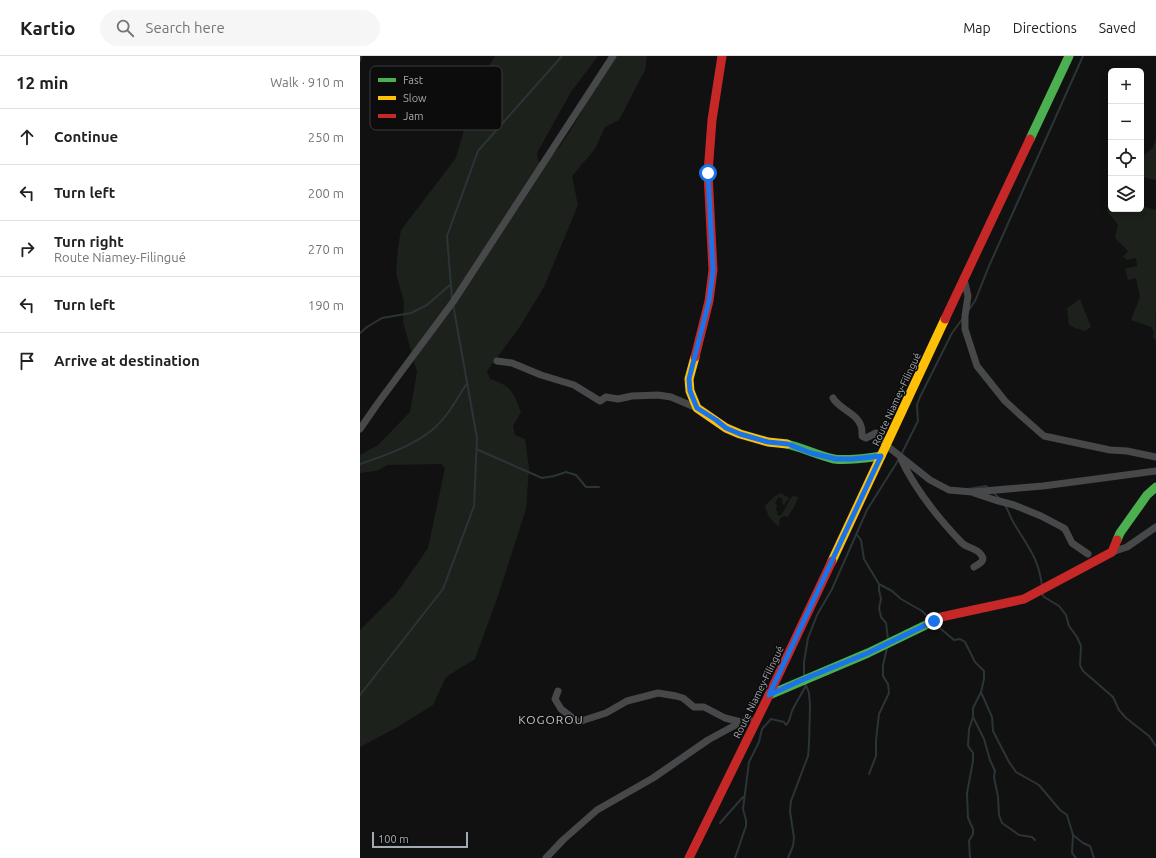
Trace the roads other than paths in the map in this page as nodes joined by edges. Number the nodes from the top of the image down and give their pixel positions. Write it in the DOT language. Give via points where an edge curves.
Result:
graph roads {
  1 [pos="612,56"];
  2 [pos="722,56"];
  3 [pos="1069,56"];
  4 [pos="964,279"];
  5 [pos="497,361"];
  6 [pos="833,398"];
  7 [pos="697,408"];
  8 [pos="360,429"];
  9 [pos="886,445"];
  10 [pos="881,456"];
  11 [pos="900,456"];
  12 [pos="1156,457"];
  13 [pos="1156,471"];
  14 [pos="1156,487"];
  15 [pos="972,492"];
  16 [pos="1156,527"];
  17 [pos="1112,552"];
  18 [pos="1088,554"];
  19 [pos="974,567"];
  20 [pos="558,692"];
  21 [pos="769,695"];
  22 [pos="749,718"];
  23 [pos="741,722"];
  24 [pos="546,858"];
  25 [pos="689,858"];
  1 -- 8 [label="street" via="453,302"];
  2 -- 7 [label="street" via="712,120 708,173 713,270 709,301 689,379 690,391"];
  3 -- 4 [label="street, Route Niamey-Filingué"];
  4 -- 9 [label="street, Route Niamey-Filingué"];
  4 -- 12 [label="street" via="968,296 965,329 977,366 1005,401 1044,436"];
  5 -- 7 [label="street" via="512,363 574,385 600,400 606,397 618,399 658,395 671,397"];
  6 -- 9 [label="street" via="861,425 862,436 866,438 876,433"];
  7 -- 10 [label="street" via="726,428 768,442 788,444 836,459"];
  9 -- 10 [label="street, Route Niamey-Filingué"];
  9 -- 11 [label="street"];
  10 -- 21 [label="street, Route Niamey-Filingué"];
  11 -- 15 [label="street" via="930,480 949,490"];
  11 -- 19 [label="street" via="909,476 945,525 966,547 974,548 982,557 980,563"];
  13 -- 15 [label="street"];
  14 -- 17 [label="street" via="1147,495 1120,533"];
  15 -- 18 [label="street" via="1014,505 1062,527 1072,543"];
  16 -- 17 [label="street" via="1127,547"];
  17 -- 21 [label="street" via="1024,600 941,617 868,653"];
  20 -- 23 [label="street" via="555,699 561,709 578,722 606,713 627,701 658,693 683,698 694,707 704,707 725,718"];
  21 -- 25 [label="street, Route Niamey-Filingué"];
  22 -- 23 [label="street"];
  23 -- 24 [label="street" via="597,810"];
}
